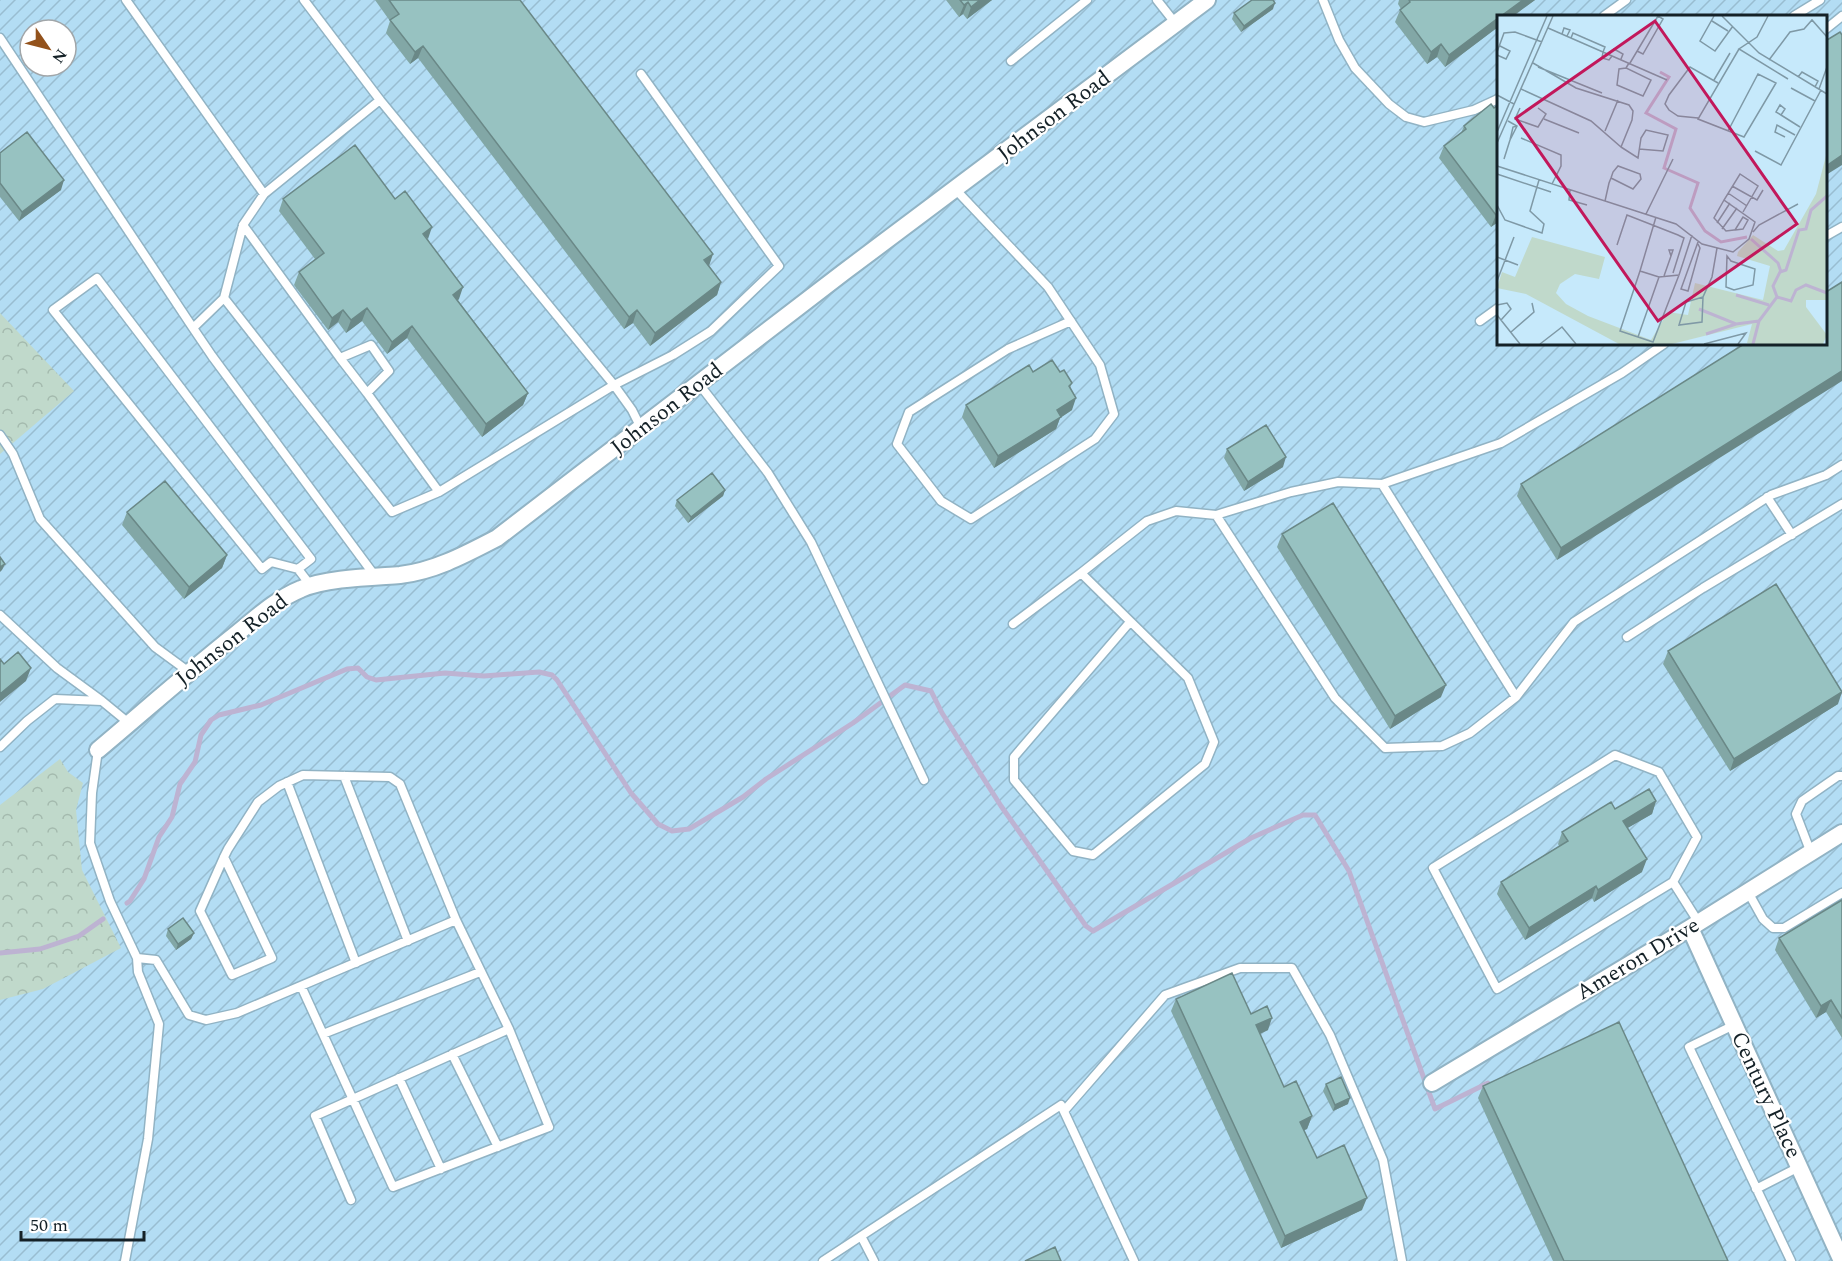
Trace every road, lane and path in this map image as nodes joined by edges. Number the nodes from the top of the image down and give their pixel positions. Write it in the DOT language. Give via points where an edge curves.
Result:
graph roads {
  1 [pos="126,0"];
  2 [pos="304,0"];
  3 [pos="1087,0"];
  4 [pos="1157,0"];
  5 [pos="1207,0"];
  6 [pos="1323,0"];
  7 [pos="1626,0"];
  8 [pos="1820,0"];
  9 [pos="1605,15"];
  10 [pos="1796,15"];
  11 [pos="1842,16"];
  12 [pos="1176,24"];
  13 [pos="1827,28"];
  14 [pos="0,38"];
  15 [pos="1011,61"];
  16 [pos="641,74"];
  17 [pos="1497,99"];
  18 [pos="380,100"];
  19 [pos="956,190"];
  20 [pos="264,194"];
  21 [pos="243,225"];
  22 [pos="1842,227"];
  23 [pos="1827,235"];
  24 [pos="224,298"];
  25 [pos="1497,309"];
  26 [pos="1071,321"];
  27 [pos="1480,321"];
  28 [pos="193,328"];
  29 [pos="1663,345"];
  30 [pos="340,358"];
  31 [pos="699,384"];
  32 [pos="614,385"];
  33 [pos="367,393"];
  34 [pos="641,428"];
  35 [pos="0,435"];
  36 [pos="1842,465"];
  37 [pos="1382,484"];
  38 [pos="440,492"];
  39 [pos="1767,497"];
  40 [pos="1842,504"];
  41 [pos="1215,515"];
  42 [pos="1792,535"];
  43 [pos="298,569"];
  44 [pos="1081,573"];
  45 [pos="376,576"];
  46 [pos="310,585"];
  47 [pos="0,615"];
  48 [pos="1130,622"];
  49 [pos="1013,624"];
  50 [pos="1627,637"];
  51 [pos="189,672"];
  52 [pos="1516,697"];
  53 [pos="102,701"];
  54 [pos="130,724"];
  55 [pos="0,747"];
  56 [pos="98,750"];
  57 [pos="344,776"];
  58 [pos="1842,776"];
  59 [pos="924,780"];
  60 [pos="287,782"];
  61 [pos="1842,835"];
  62 [pos="1811,853"];
  63 [pos="224,857"];
  64 [pos="1673,882"];
  65 [pos="1748,892"];
  66 [pos="1842,893"];
  67 [pos="456,920"];
  68 [pos="1694,926"];
  69 [pos="408,941"];
  70 [pos="137,958"];
  71 [pos="356,963"];
  72 [pos="480,972"];
  73 [pos="301,986"];
  74 [pos="1734,1025"];
  75 [pos="509,1029"];
  76 [pos="323,1034"];
  77 [pos="452,1054"];
  78 [pos="399,1078"];
  79 [pos="1432,1083"];
  80 [pos="353,1099"];
  81 [pos="1064,1111"];
  82 [pos="498,1147"];
  83 [pos="1799,1167"];
  84 [pos="441,1169"];
  85 [pos="1756,1189"];
  86 [pos="351,1200"];
  87 [pos="861,1236"];
  88 [pos="126,1261"];
  89 [pos="823,1261"];
  90 [pos="874,1261"];
  91 [pos="1134,1261"];
  92 [pos="1402,1261"];
  93 [pos="1791,1261"];
  94 [pos="1842,1261"];
  1 -- 20 [label="lane"];
  2 -- 18 [label="lane"];
  3 -- 15 [label="lane"];
  4 -- 12 [label="lane"];
  5 -- 12 [label="street, Johnson Road"];
  6 -- 17 [label="lane" via="1354,68 1406,117 1424,122 1474,110"];
  7 -- 9 [label="lane"];
  8 -- 10 [label="lane"];
  11 -- 13 [label="lane"];
  12 -- 19 [label="street, Johnson Road"];
  14 -- 28 [label="lane"];
  16 -- 32 [label="lane" via="779,266 711,331"];
  18 -- 20 [label="lane"];
  18 -- 32 [label="lane"];
  19 -- 26 [label="lane" via="1048,287"];
  19 -- 31 [label="street, Johnson Road"];
  20 -- 21 [label="lane"];
  21 -- 24 [label="lane"];
  21 -- 30 [label="lane"];
  22 -- 23 [label="lane"];
  24 -- 28 [label="lane"];
  24 -- 38 [label="lane" via="392,512"];
  25 -- 27 [label="lane"];
  26 -- 26 [label="lane" via="1100,365 1114,414 1095,439 971,519 941,501 897,444 909,412 1008,349"];
  28 -- 45 [label="lane"];
  29 -- 37 [label="lane" via="1501,443"];
  30 -- 33 [label="lane"];
  30 -- 33 [label="lane" via="371,345 389,371"];
  31 -- 34 [label="street, Johnson Road"];
  31 -- 59 [label="lane" via="768,473 810,542"];
  32 -- 34 [label="lane"];
  32 -- 38 [label="lane"];
  33 -- 38 [label="lane"];
  34 -- 45 [label="street, Johnson Road" via="497,538 439,566"];
  35 -- 51 [label="lane" via="13,454 40,519 156,647"];
  36 -- 39 [label="lane"];
  37 -- 41 [label="lane" via="1338,482"];
  37 -- 52 [label="lane"];
  39 -- 42 [label="lane"];
  39 -- 52 [label="lane" via="1574,622"];
  40 -- 42 [label="lane"];
  41 -- 44 [label="lane" via="1176,511 1147,521"];
  41 -- 52 [label="lane" via="1335,698 1385,748 1442,746 1470,733"];
  42 -- 50 [label="lane"];
  43 -- 43 [label="lane" via="311,559 97,278 53,310 262,569 271,562"];
  43 -- 46 [label="lane"];
  44 -- 48 [label="lane"];
  44 -- 49 [label="lane"];
  45 -- 46 [label="street, Johnson Road"];
  46 -- 51 [label="street, Johnson Road" via="282,598"];
  47 -- 53 [label="lane" via="57,668"];
  48 -- 48 [label="lane" via="1188,678 1214,742 1205,764 1093,855 1073,851 1014,780 1014,757"];
  51 -- 54 [label="street, Johnson Road"];
  53 -- 54 [label="lane"];
  53 -- 55 [label="lane" via="56,699"];
  54 -- 56 [label="street, Johnson Road"];
  56 -- 70 [label="lane" via="90,843 110,901"];
  57 -- 60 [label="lane" via="303,775"];
  57 -- 67 [label="lane" via="390,777 399,784"];
  57 -- 69 [label="lane"];
  58 -- 62 [label="lane" via="1802,801 1796,814"];
  60 -- 63 [label="lane" via="258,802"];
  60 -- 71 [label="lane"];
  61 -- 62 [label="street, Ameron Drive"];
  62 -- 65 [label="street, Ameron Drive"];
  63 -- 63 [label="lane" via="200,910 232,975 272,958"];
  64 -- 64 [label="lane" via="1497,989 1433,868 1615,755 1659,772 1697,837"];
  64 -- 68 [label="lane"];
  65 -- 66 [label="lane" via="1763,919 1773,928 1784,927"];
  65 -- 68 [label="street, Ameron Drive"];
  67 -- 69 [label="lane"];
  67 -- 72 [label="lane"];
  68 -- 74 [label="street, Century Place"];
  68 -- 79 [label="street, Ameron Drive"];
  69 -- 71 [label="lane"];
  70 -- 73 [label="lane" via="156,960 189,1015 206,1020 237,1013"];
  70 -- 88 [label="lane" via="138,972 159,1024 148,1139"];
  71 -- 73 [label="lane"];
  72 -- 75 [label="lane"];
  72 -- 76 [label="lane"];
  73 -- 76 [label="lane"];
  74 -- 83 [label="street, Century Place"];
  74 -- 85 [label="lane" via="1689,1047"];
  75 -- 77 [label="lane"];
  75 -- 82 [label="lane" via="549,1127"];
  76 -- 80 [label="lane"];
  77 -- 78 [label="lane"];
  77 -- 82 [label="lane"];
  78 -- 80 [label="lane"];
  78 -- 84 [label="lane"];
  80 -- 84 [label="lane" via="393,1187"];
  80 -- 86 [label="lane" via="315,1116"];
  81 -- 87 [label="lane" via="1061,1105"];
  81 -- 91 [label="lane"];
  81 -- 92 [label="lane" via="1165,995 1240,968 1292,968 1330,1035 1383,1160"];
  82 -- 84 [label="lane"];
  83 -- 85 [label="lane"];
  83 -- 94 [label="street, Century Place"];
  85 -- 93 [label="lane"];
  87 -- 89 [label="lane"];
  87 -- 90 [label="lane"];
}
